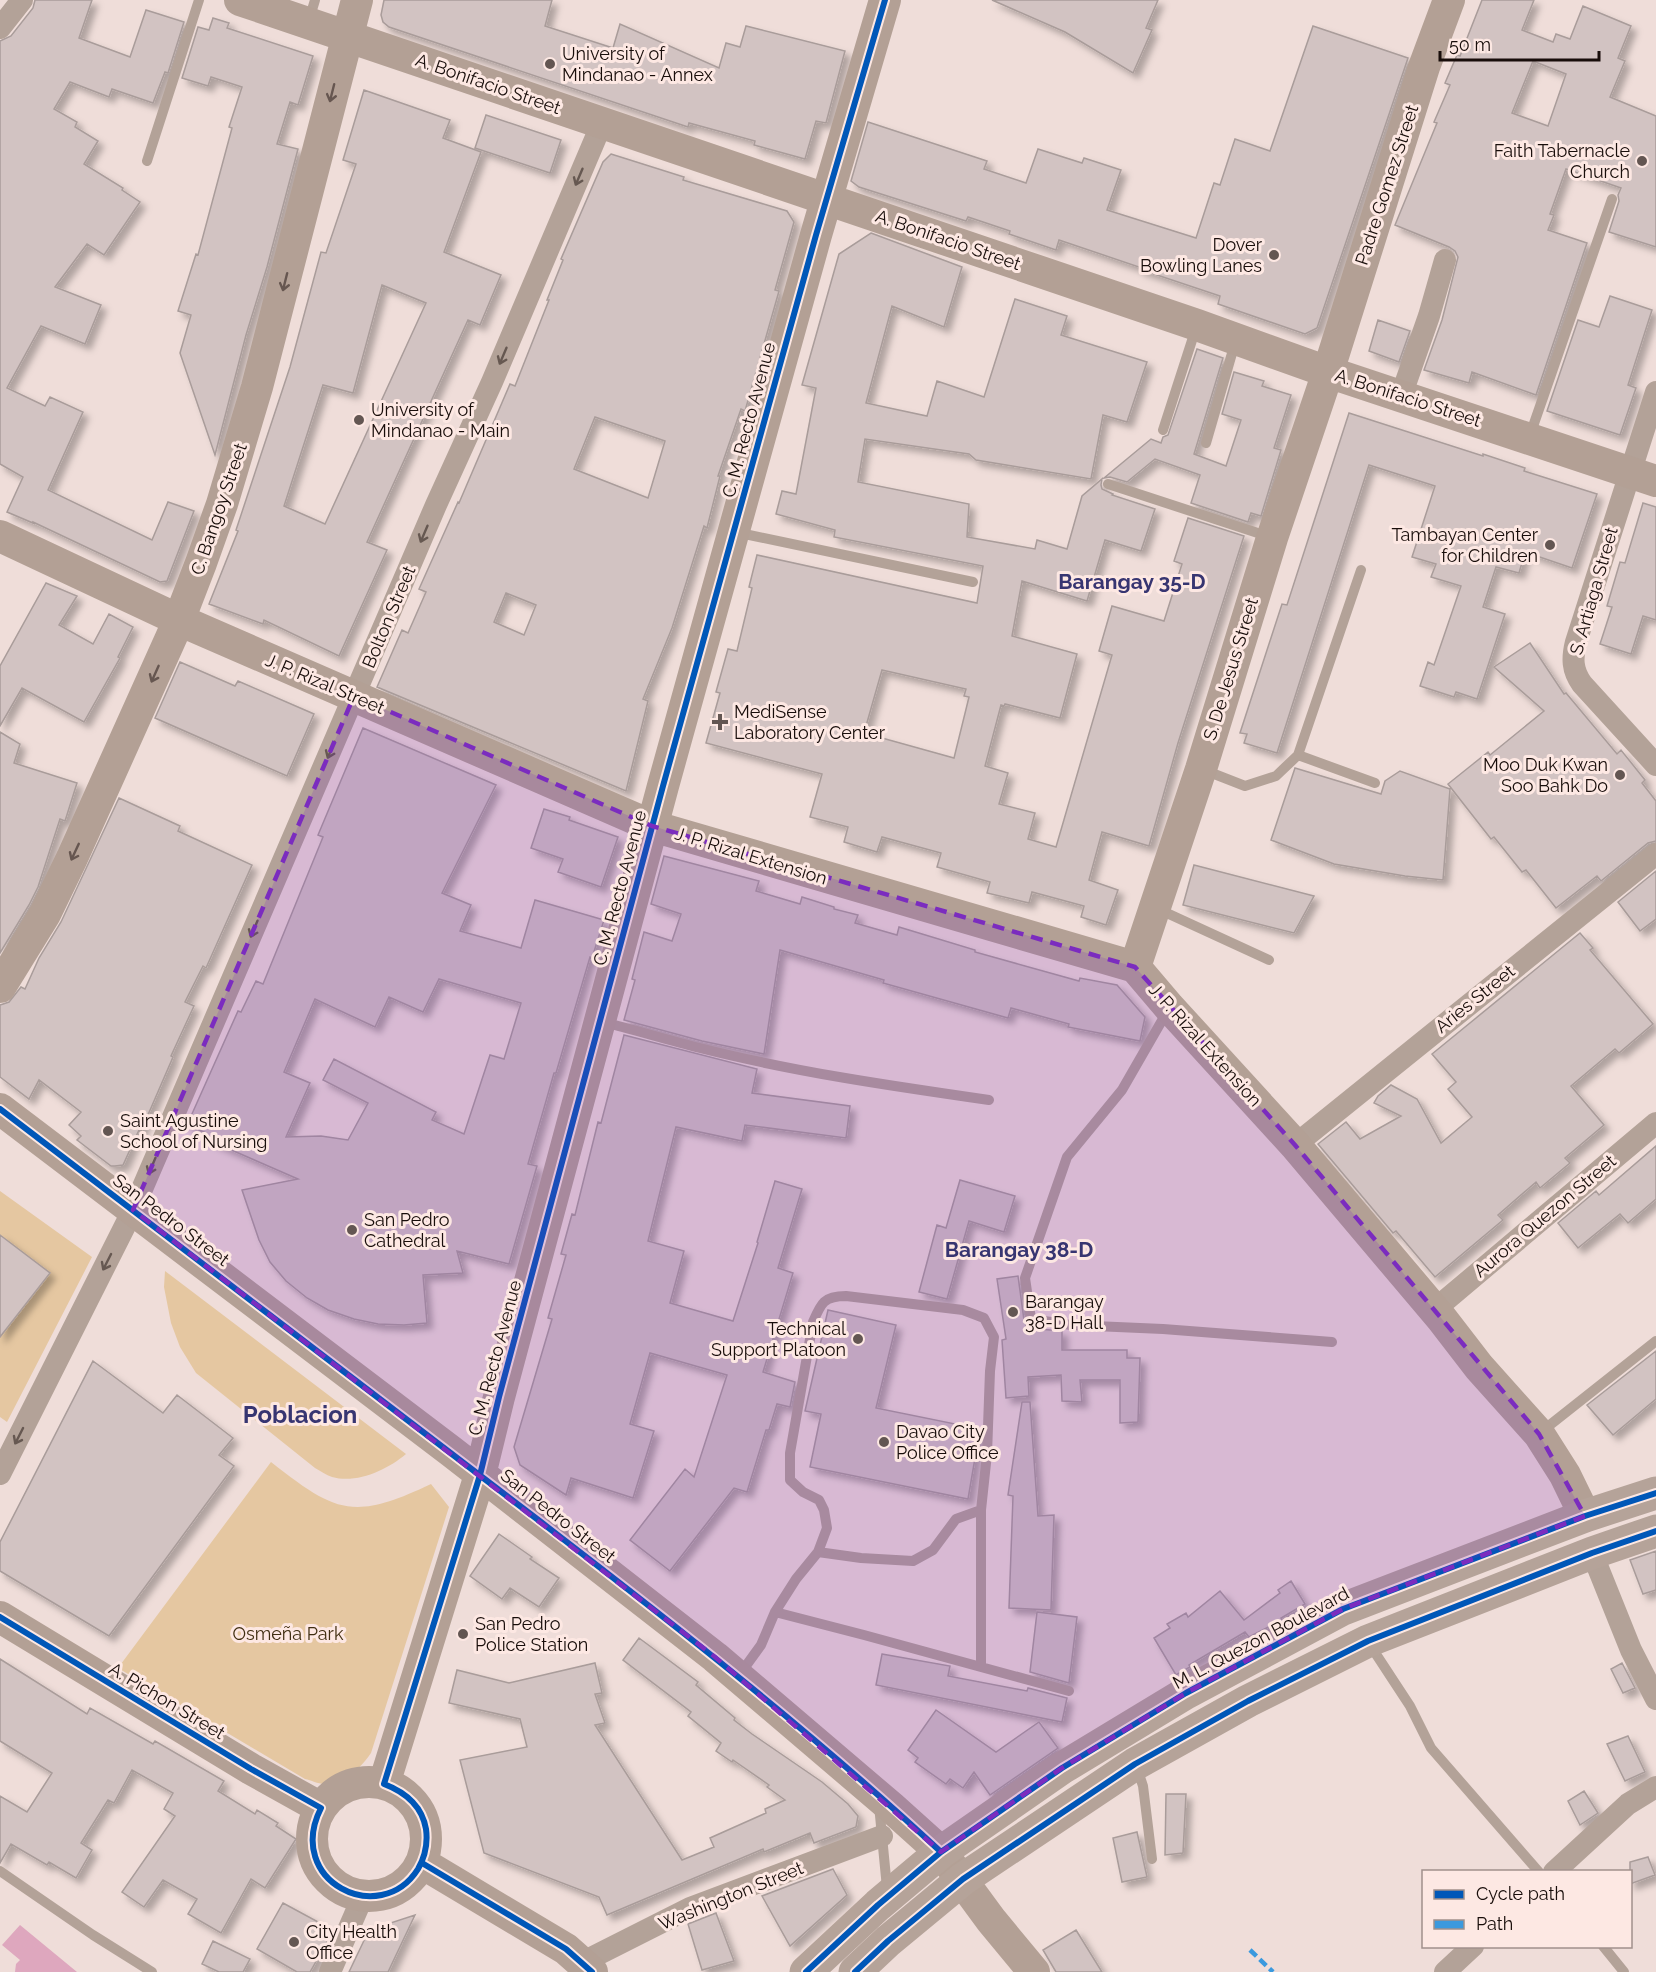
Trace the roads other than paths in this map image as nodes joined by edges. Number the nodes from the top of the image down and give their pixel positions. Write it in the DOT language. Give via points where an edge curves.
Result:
graph roads {
  1 [pos="22,0"];
  2 [pos="199,0"];
  3 [pos="240,0"];
  4 [pos="357,0"];
  5 [pos="885,0"];
  6 [pos="1449,0"];
  7 [pos="297,9"];
  8 [pos="0,28"];
  9 [pos="347,36"];
  10 [pos="602,123"];
  11 [pos="147,162"];
  12 [pos="826,199"];
  13 [pos="1612,199"];
  14 [pos="1445,260"];
  15 [pos="1197,325"];
  16 [pos="1236,338"];
  17 [pos="1328,372"];
  18 [pos="1656,392"];
  19 [pos="1401,396"];
  20 [pos="1163,430"];
  21 [pos="1528,438"];
  22 [pos="1206,443"];
  23 [pos="1643,477"];
  24 [pos="1108,484"];
  25 [pos="734,531"];
  26 [pos="0,536"];
  27 [pos="1272,538"];
  28 [pos="1361,570"];
  29 [pos="973,582"];
  30 [pos="179,620"];
  31 [pos="354,696"];
  32 [pos="1298,755"];
  33 [pos="1656,765"];
  34 [pos="1201,769"];
  35 [pos="1375,783"];
  36 [pos="652,826"];
  37 [pos="1656,854"];
  38 [pos="1155,908"];
  39 [pos="1269,960"];
  40 [pos="1135,967"];
  41 [pos="0,987"];
  42 [pos="1169,1007"];
  43 [pos="600,1021"];
  44 [pos="989,1100"];
  45 [pos="3,1116"];
  46 [pos="1656,1123"];
  47 [pos="1295,1145"];
  48 [pos="133,1210"];
  49 [pos="1434,1310"];
  50 [pos="1656,1341"];
  51 [pos="1332,1342"];
  52 [pos="1539,1434"];
  53 [pos="0,1474"];
  54 [pos="480,1475"];
  55 [pos="1656,1493"];
  56 [pos="981,1510"];
  57 [pos="1585,1516"];
  58 [pos="1656,1531"];
  59 [pos="818,1552"];
  60 [pos="1592,1553"];
  61 [pos="775,1612"];
  62 [pos="0,1617"];
  63 [pos="1368,1641"];
  64 [pos="981,1667"];
  65 [pos="739,1677"];
  66 [pos="1069,1691"];
  67 [pos="1656,1699"];
  68 [pos="1135,1764"];
  69 [pos="384,1784"];
  70 [pos="1656,1787"];
  71 [pos="878,1796"];
  72 [pos="321,1808"];
  73 [pos="882,1836"];
  74 [pos="941,1852"];
  75 [pos="1152,1859"];
  76 [pos="422,1863"];
  77 [pos="1537,1870"];
  78 [pos="1556,1870"];
  79 [pos="0,1871"];
  80 [pos="963,1879"];
  81 [pos="363,1896"];
  82 [pos="888,1897"];
  83 [pos="1472,1948"];
  84 [pos="1604,1948"];
  85 [pos="587,1967"];
  86 [pos="152,1972"];
  87 [pos="330,1972"];
  88 [pos="806,1972"];
  89 [pos="855,1972"];
  90 [pos="1034,1972"];
  91 [pos="1445,1972"];
  92 [pos="1624,1972"];
  1 -- 8 [label="street"];
  2 -- 11 [label="lane"];
  3 -- 7 [label="main road, A. Bonifacio Street"];
  4 -- 9 [label="main road, C. Bangoy Street"];
  5 -- 12 [label="main road, C. M. Recto Avenue"];
  6 -- 17 [label="main road, Padre Gomez Street" via="1424,67"];
  7 -- 9 [label="main road, A. Bonifacio Street"];
  9 -- 10 [label="main road, A. Bonifacio Street"];
  9 -- 30 [label="main road, C. Bangoy Street, one-way" via="241,446"];
  10 -- 12 [label="main road, A. Bonifacio Street"];
  10 -- 31 [label="street, Bolton Street, one-way"];
  12 -- 15 [label="main road, A. Bonifacio Street"];
  12 -- 25 [label="main road, C. M. Recto Avenue"];
  13 -- 21 [label="lane"];
  14 -- 19 [label="street"];
  15 -- 16 [label="main road, A. Bonifacio Street"];
  15 -- 20 [label="lane"];
  16 -- 17 [label="main road, A. Bonifacio Street"];
  16 -- 22 [label="lane"];
  17 -- 19 [label="main road, A. Bonifacio Street"];
  17 -- 27 [label="main road, S. De Jesus Street"];
  18 -- 23 [label="street, S. Artiaga Street"];
  19 -- 21 [label="main road, A. Bonifacio Street"];
  21 -- 23 [label="main road, A. Bonifacio Street"];
  23 -- 33 [label="street, S. Artiaga Street" via="1576,642 1573,662 1582,684"];
  24 -- 27 [label="lane"];
  25 -- 29 [label="lane"];
  25 -- 36 [label="main road, C. M. Recto Avenue"];
  26 -- 30 [label="main road, J. P. Rizal Street"];
  27 -- 34 [label="main road, S. De Jesus Street"];
  28 -- 32 [label="lane"];
  30 -- 31 [label="main road, J. P. Rizal Street"];
  30 -- 41 [label="main road, C. Bangoy Street, one-way" via="45,914"];
  31 -- 36 [label="main road, J. P. Rizal Street"];
  31 -- 48 [label="street, Bolton Street, one-way"];
  32 -- 34 [label="lane" via="1276,776 1245,786"];
  32 -- 35 [label="lane"];
  34 -- 38 [label="main road, S. De Jesus Street"];
  36 -- 40 [label="main road, J. P. Rizal Extension"];
  36 -- 43 [label="main road, C. M. Recto Avenue"];
  37 -- 47 [label="street, Aries Street"];
  38 -- 39 [label="lane"];
  38 -- 40 [label="main road, S. De Jesus Street"];
  40 -- 42 [label="main road, J. P. Rizal Extension"];
  42 -- 47 [label="main road, J. P. Rizal Extension"];
  42 -- 51 [label="lane" via="1122,1090 1067,1156 1025,1278 1031,1319 1081,1326"];
  43 -- 44 [label="lane" via="780,1065"];
  43 -- 54 [label="main road, C. M. Recto Avenue"];
  45 -- 48 [label="main road, San Pedro Street"];
  46 -- 49 [label="street, Aurora Quezon Street"];
  47 -- 49 [label="main road, J. P. Rizal Extension"];
  48 -- 53 [label="street, Bolton Street, one-way"];
  48 -- 54 [label="main road, San Pedro Street"];
  49 -- 52 [label="main road, J. P. Rizal Extension"];
  50 -- 52 [label="lane"];
  52 -- 57 [label="main road, J. P. Rizal Extension"];
  54 -- 65 [label="main road, San Pedro Street"];
  54 -- 69 [label="main road, C. M. Recto Avenue"];
  55 -- 57 [label="main road, M. L. Quezon Boulevard"];
  56 -- 59 [label="lane" via="956,1519 933,1550 913,1560"];
  56 -- 59 [label="lane" via="994,1337 984,1318 963,1310 836,1296 819,1307 813,1322 790,1453 790,1480 819,1500 824,1510 827,1528"];
  56 -- 64 [label="lane"];
  57 -- 74 [label="main road, M. L. Quezon Boulevard" via="1342,1609 1156,1711 1062,1768"];
  58 -- 60 [label="main road"];
  59 -- 61 [label="lane"];
  60 -- 63 [label="main road"];
  60 -- 67 [label="street" via="1631,1650"];
  61 -- 64 [label="lane"];
  61 -- 65 [label="lane" via="761,1645"];
  62 -- 72 [label="main road, A. Pichon Street"];
  63 -- 68 [label="main road"];
  63 -- 77 [label="lane" via="1410,1706 1431,1748"];
  64 -- 66 [label="lane"];
  65 -- 71 [label="main road, San Pedro Street"];
  68 -- 75 [label="lane" via="1143,1786"];
  68 -- 80 [label="main road"];
  69 -- 72 [label="main road" via="354,1784 335,1793"];
  69 -- 76 [label="main road" via="404,1794 419,1810 427,1841"];
  70 -- 78 [label="street" via="1629,1804"];
  71 -- 73 [label="lane"];
  71 -- 74 [label="main road, San Pedro Street"];
  72 -- 81 [label="main road" via="313,1829 317,1864 332,1882"];
  73 -- 82 [label="lane"];
  73 -- 85 [label="street, Washington Street" via="690,1908"];
  74 -- 80 [label="main road, San Pedro Street"];
  74 -- 82 [label="main road, M. L. Quezon Boulevard"];
  76 -- 81 [label="main road" via="398,1889"];
  76 -- 85 [label="main road" via="566,1949"];
  79 -- 86 [label="lane"];
  80 -- 89 [label="main road"];
  80 -- 90 [label="main road, San Pedro Street"];
  81 -- 87 [label="street"];
  82 -- 88 [label="main road, M. L. Quezon Boulevard"];
  83 -- 91 [label="street"];
  84 -- 92 [label="lane"];
}
